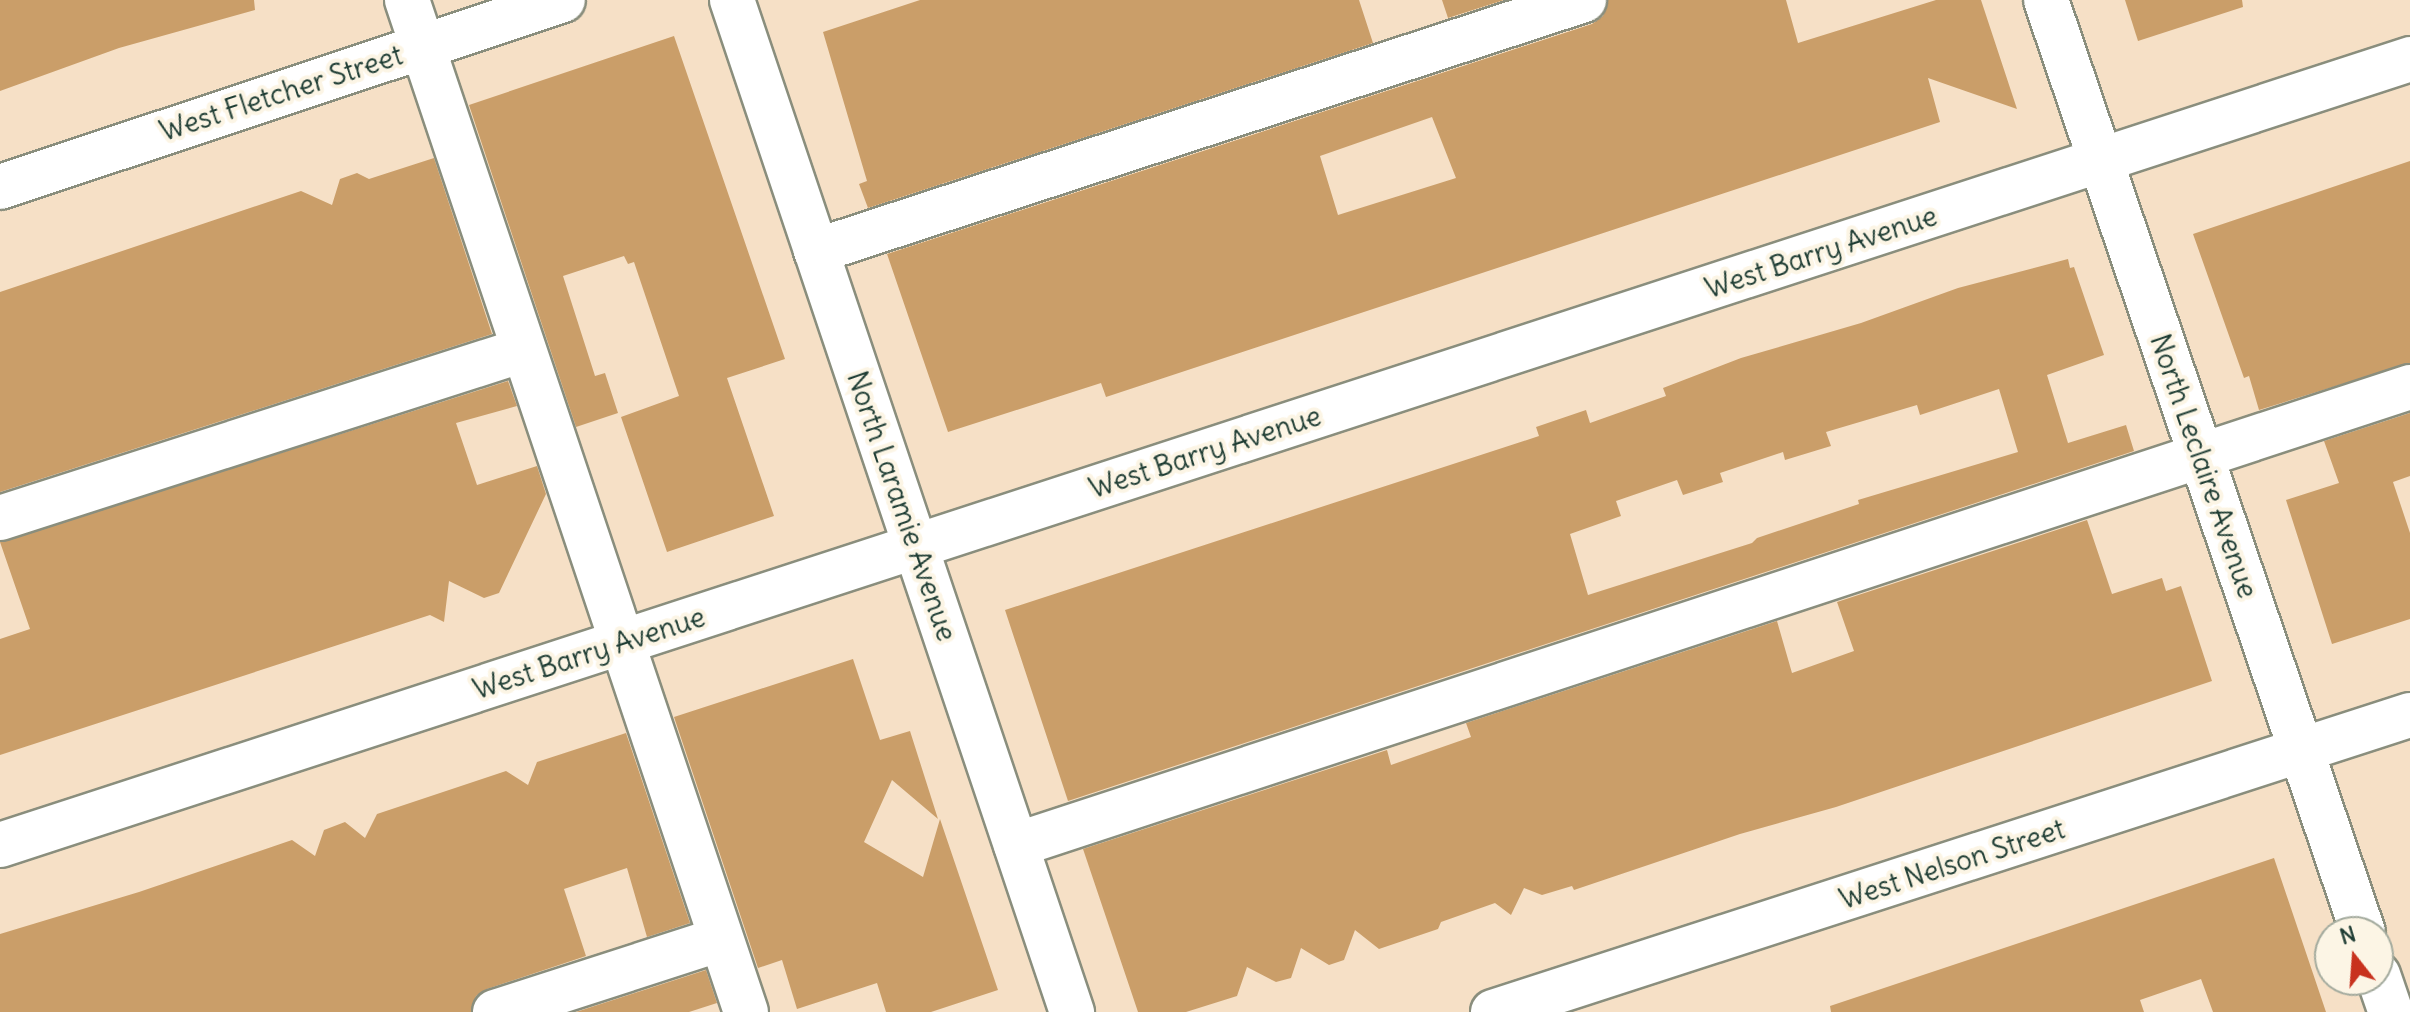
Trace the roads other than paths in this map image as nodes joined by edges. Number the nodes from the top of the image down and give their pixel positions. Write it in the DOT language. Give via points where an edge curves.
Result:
graph roads {
  1 [pos="407,0"];
  2 [pos="563,0"];
  3 [pos="732,0"];
  4 [pos="1584,0"];
  5 [pos="2046,0"];
  6 [pos="422,46"];
  7 [pos="2410,59"];
  8 [pos="2100,161"];
  9 [pos="0,187"];
  10 [pos="816,251"];
  11 [pos="523,350"];
  12 [pos="2410,387"];
  13 [pos="2200,456"];
  14 [pos="0,518"];
  15 [pos="916,546"];
  16 [pos="620,642"];
  17 [pos="2410,715"];
  18 [pos="2300,750"];
  19 [pos="0,845"];
  20 [pos="1016,845"];
  21 [pos="2357,916"];
  22 [pos="721,939"];
  23 [pos="495,1012"];
  24 [pos="746,1012"];
  25 [pos="1072,1012"];
  26 [pos="1493,1012"];
  1 -- 6 [label="street"];
  2 -- 6 [label="street, West Fletcher Street"];
  3 -- 10 [label="street, North Laramie Avenue"];
  4 -- 10 [label="street"];
  5 -- 8 [label="street, North Leclaire Avenue"];
  6 -- 9 [label="street, West Fletcher Street"];
  6 -- 11 [label="street"];
  7 -- 8 [label="street, West Barry Avenue"];
  8 -- 13 [label="street, North Leclaire Avenue"];
  8 -- 15 [label="street, West Barry Avenue"];
  10 -- 15 [label="street, North Laramie Avenue"];
  11 -- 14 [label="street"];
  11 -- 16 [label="street"];
  12 -- 13 [label="street"];
  13 -- 18 [label="street, North Leclaire Avenue"];
  13 -- 20 [label="street"];
  15 -- 16 [label="street, West Barry Avenue"];
  15 -- 20 [label="street, North Laramie Avenue"];
  16 -- 19 [label="street, West Barry Avenue"];
  16 -- 22 [label="street"];
  17 -- 18 [label="street, West Nelson Street"];
  18 -- 21 [label="street, North Leclaire Avenue"];
  18 -- 26 [label="street, West Nelson Street"];
  20 -- 25 [label="street, North Laramie Avenue"];
  22 -- 23 [label="street"];
  22 -- 24 [label="street"];
}
